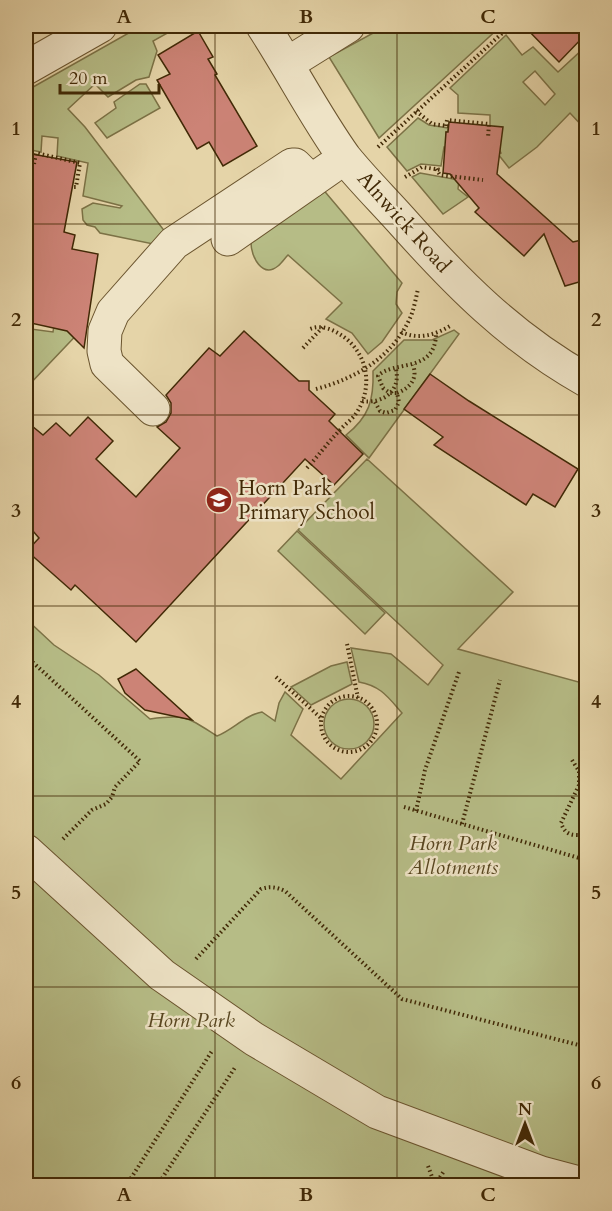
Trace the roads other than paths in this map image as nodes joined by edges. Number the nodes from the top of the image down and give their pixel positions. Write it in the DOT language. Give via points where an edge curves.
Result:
graph roads {
  1 [pos="100,26"];
  2 [pos="263,26"];
  3 [pos="348,26"];
  4 [pos="287,64"];
  5 [pos="26,68"];
  6 [pos="345,158"];
  7 [pos="311,181"];
  8 [pos="228,239"];
  9 [pos="586,380"];
  10 [pos="153,409"];
  11 [pos="28,854"];
  12 [pos="586,1185"];
  1 -- 5 [label="street"];
  2 -- 4 [label="street, Alnwick Road"];
  3 -- 4 [label="street"];
  4 -- 6 [label="street, Alnwick Road"];
  6 -- 7 [label="street"];
  6 -- 9 [label="street, Alnwick Road" via="485,308 523,339"];
  7 -- 8 [label="street"];
  7 -- 10 [label="street" via="292,165 220,212 174,243 113,312 105,332 107,364"];
  11 -- 12 [label="street" via="162,975 254,1040 377,1112 541,1173"];
}
